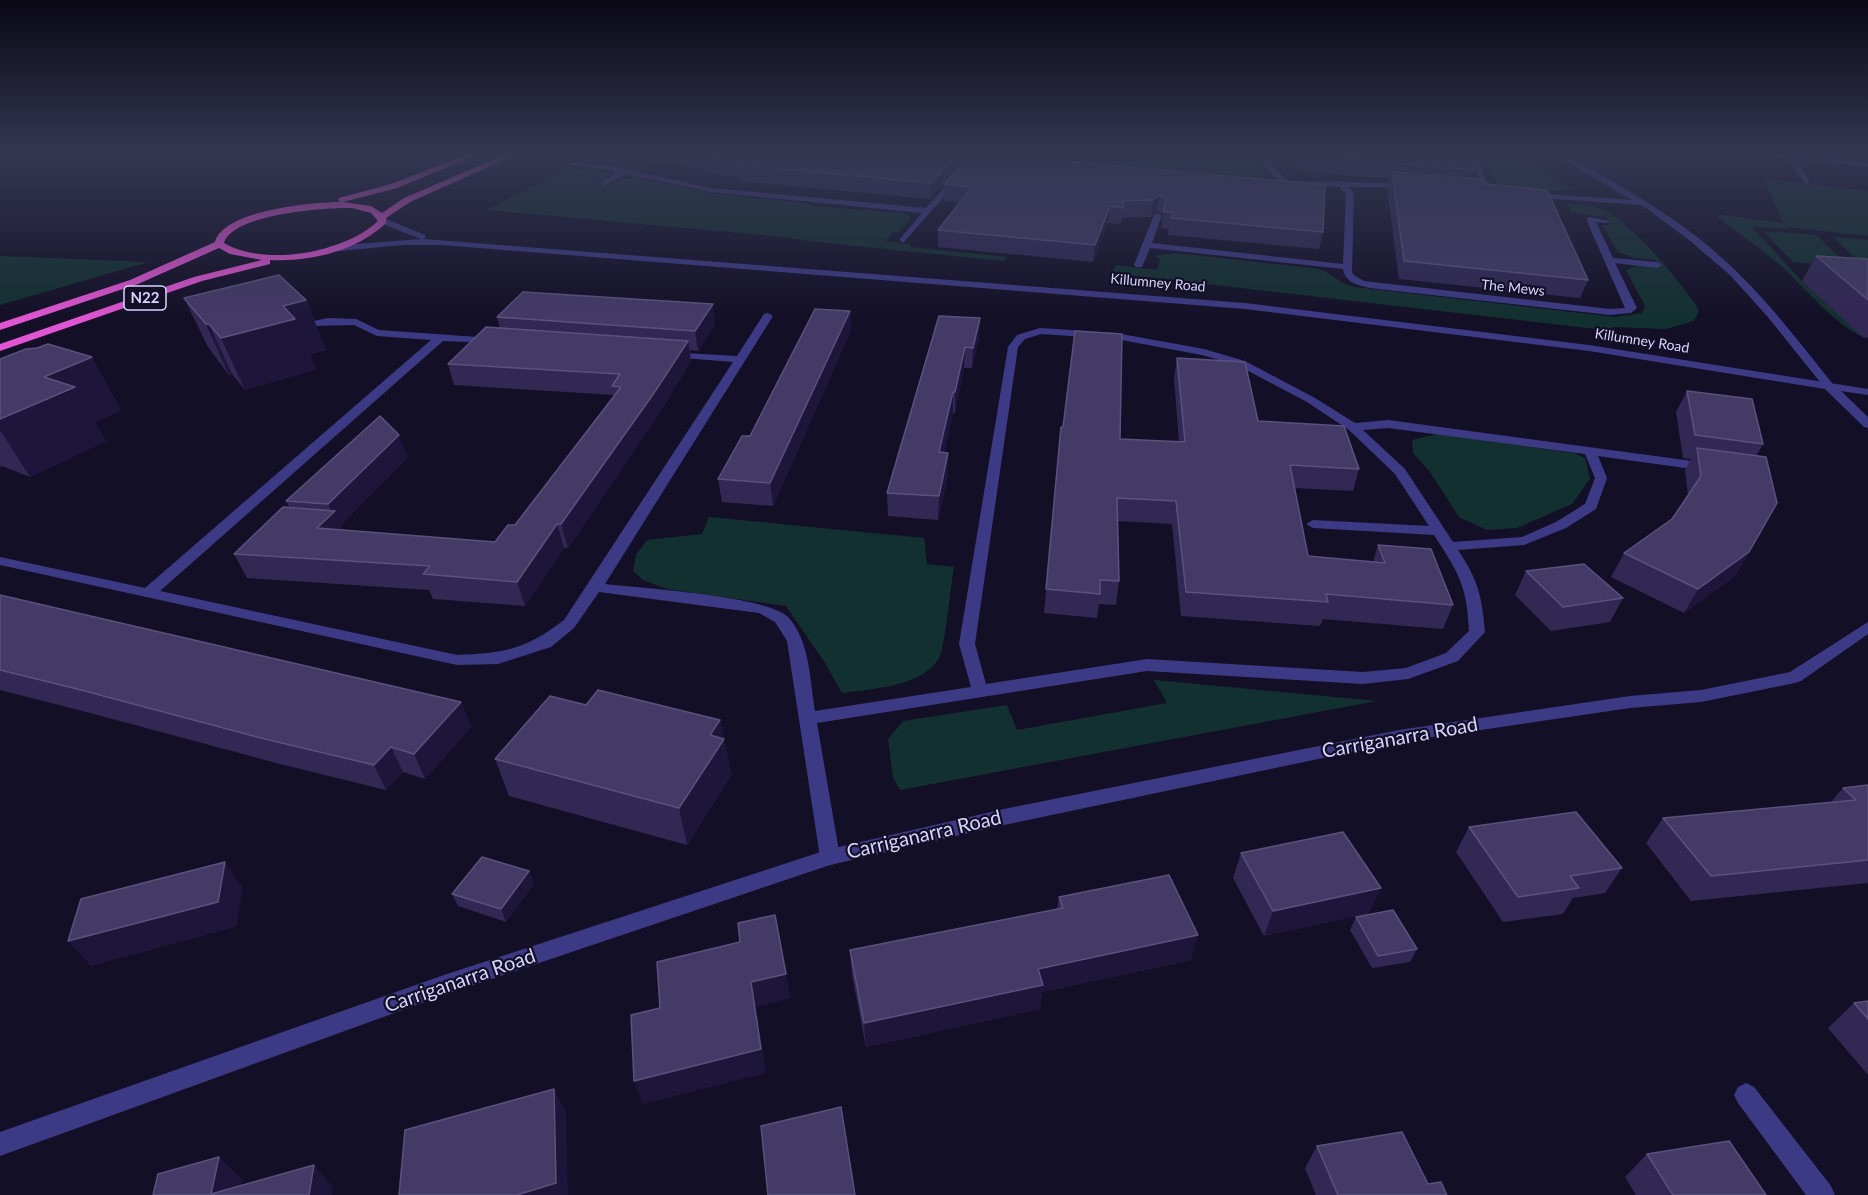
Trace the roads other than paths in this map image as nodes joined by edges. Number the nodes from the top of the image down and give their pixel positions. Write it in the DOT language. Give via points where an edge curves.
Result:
graph roads {
  1 [pos="299,209"];
  2 [pos="367,209"];
  3 [pos="397,209"];
  4 [pos="905,209"];
  5 [pos="1349,209"];
  6 [pos="1649,209"];
  7 [pos="928,211"];
  8 [pos="1158,215"];
  9 [pos="382,219"];
  10 [pos="1606,221"];
  11 [pos="903,240"];
  12 [pos="442,242"];
  13 [pos="219,244"];
  14 [pos="1146,245"];
  15 [pos="330,249"];
  16 [pos="293,256"];
  17 [pos="1610,260"];
  18 [pos="1139,265"];
  19 [pos="1657,265"];
  20 [pos="1347,267"];
  21 [pos="768,316"];
  22 [pos="314,324"];
  23 [pos="0,327"];
  24 [pos="441,337"];
  25 [pos="501,342"];
  26 [pos="0,348"];
  27 [pos="656,353"];
  28 [pos="740,359"];
  29 [pos="1828,385"];
  30 [pos="1868,392"];
  31 [pos="1868,424"];
  32 [pos="1353,427"];
  33 [pos="1589,450"];
  34 [pos="1723,469"];
  35 [pos="1313,524"];
  36 [pos="1437,531"];
  37 [pos="1450,546"];
  38 [pos="0,561"];
  39 [pos="596,587"];
  40 [pos="147,594"];
  41 [pos="1868,627"];
  42 [pos="980,691"];
  43 [pos="807,718"];
  44 [pos="830,857"];
  45 [pos="1746,1095"];
  46 [pos="0,1144"];
  47 [pos="1822,1195"];
  1 -- 13 [label="highway, N22" via="245,222 221,237"];
  2 -- 9 [label="highway, N22"];
  3 -- 9 [label="highway, N22"];
  4 -- 7 [label="street"];
  5 -- 20 [label="street"];
  6 -- 29 [label="street" via="1692,238 1732,273"];
  7 -- 11 [label="street"];
  8 -- 14 [label="street"];
  9 -- 12 [label="street, Killumney Road" via="410,234"];
  9 -- 15 [label="highway, N22" via="368,236"];
  10 -- 17 [label="street, The Mews" via="1590,219"];
  12 -- 15 [label="street, Killumney Road"];
  12 -- 29 [label="street, Killumney Road" via="1245,306 1590,348"];
  13 -- 16 [label="highway, N22" via="242,256"];
  13 -- 23 [label="highway, N22" via="134,282"];
  14 -- 18 [label="street"];
  14 -- 20 [label="street"];
  15 -- 16 [label="highway, N22"];
  16 -- 26 [label="highway, N22" via="198,279"];
  17 -- 19 [label="street"];
  17 -- 20 [label="street, The Mews" via="1632,308 1628,311 1370,285 1351,279"];
  21 -- 28 [label="street"];
  22 -- 24 [label="street" via="356,322 377,333"];
  24 -- 25 [label="street"];
  24 -- 40 [label="street"];
  27 -- 28 [label="street"];
  28 -- 39 [label="street"];
  29 -- 30 [label="street, Killumney Road"];
  29 -- 31 [label="street"];
  32 -- 33 [label="street" via="1388,424"];
  32 -- 36 [label="street" via="1400,472"];
  32 -- 42 [label="street" via="1271,377 1204,352 1077,332 1040,331 1021,337 1013,347 967,644"];
  33 -- 34 [label="street"];
  33 -- 37 [label="street" via="1601,478 1591,506 1524,541"];
  35 -- 36 [label="street"];
  36 -- 37 [label="street"];
  37 -- 42 [label="street" via="1475,599 1476,632 1452,657 1408,673 1363,678 1147,665"];
  38 -- 40 [label="street"];
  39 -- 40 [label="street" via="569,624 545,643 498,659 456,660"];
  39 -- 43 [label="street" via="773,612 786,622 795,641"];
  41 -- 44 [label="street, Carriganarra Road" via="1795,676 1701,696 1630,702 1399,736"];
  42 -- 43 [label="street"];
  43 -- 44 [label="street"];
  44 -- 46 [label="street, Carriganarra Road" via="435,988"];
  45 -- 47 [label="street"];
}
